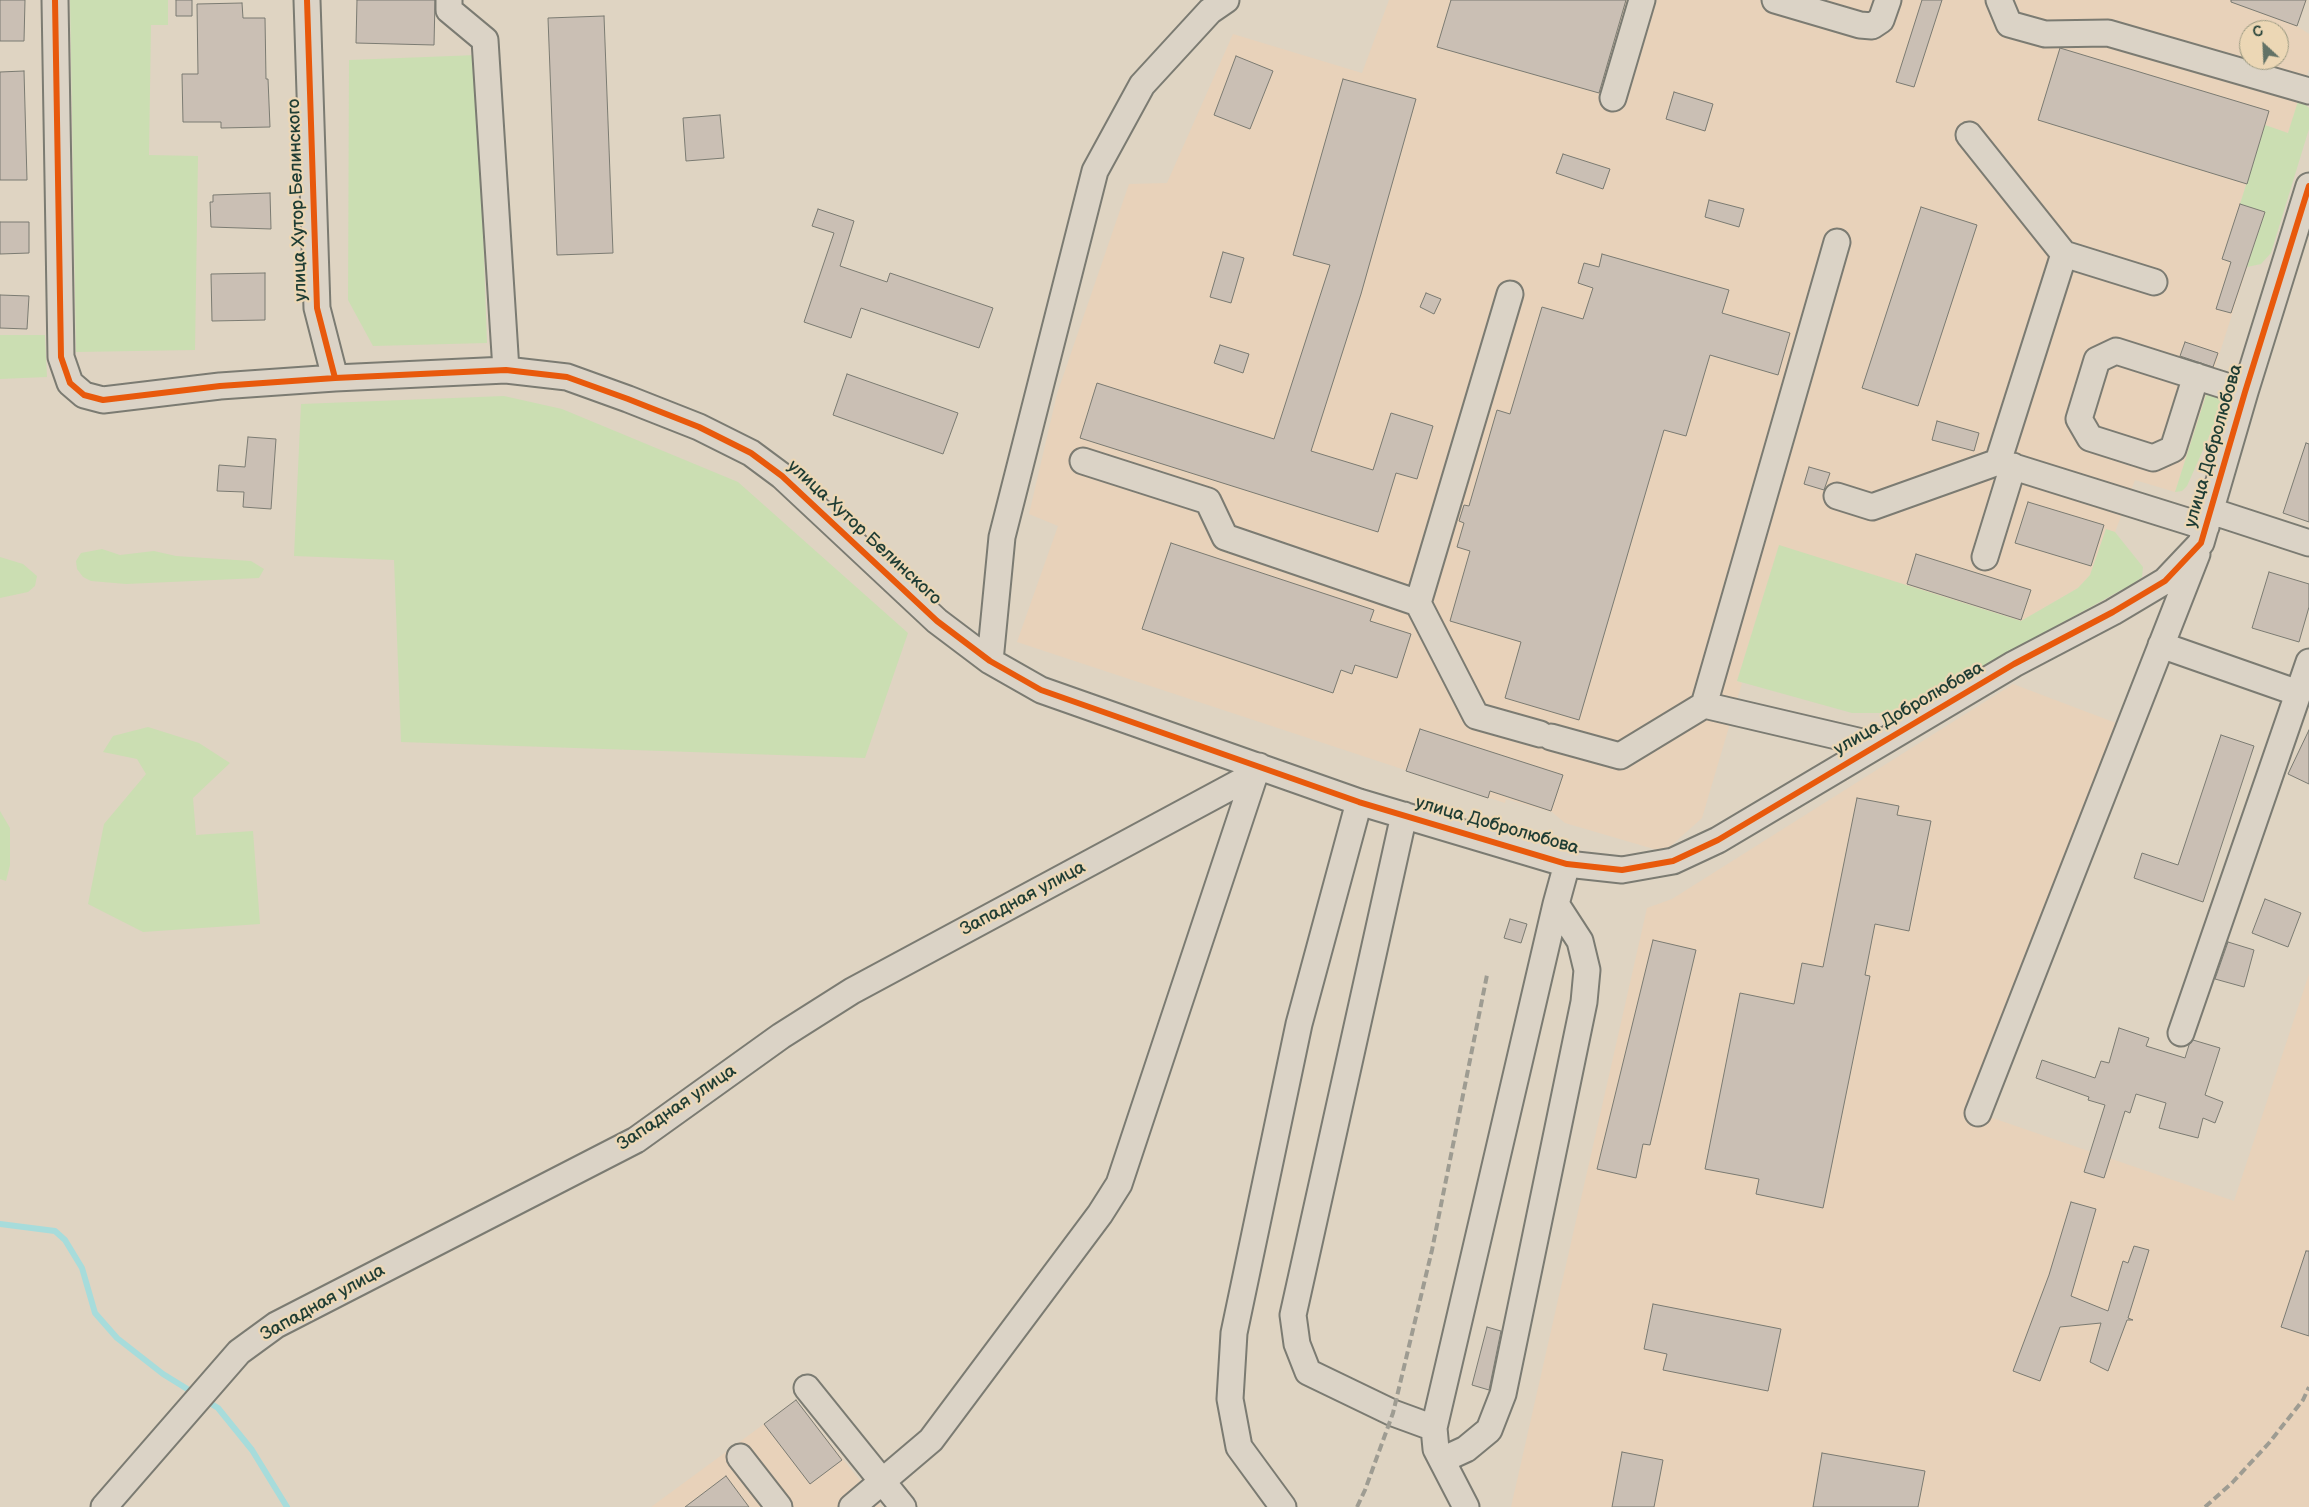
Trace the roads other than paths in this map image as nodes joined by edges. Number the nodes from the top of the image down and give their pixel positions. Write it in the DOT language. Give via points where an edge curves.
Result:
graph roads {
  1 [pos="56,0"];
  2 [pos="307,0"];
  3 [pos="449,0"];
  4 [pos="1226,0"];
  5 [pos="1642,0"];
  6 [pos="1775,0"];
  7 [pos="1888,0"];
  8 [pos="1999,0"];
  9 [pos="2309,91"];
  10 [pos="1613,98"];
  11 [pos="1969,135"];
  12 [pos="2309,186"];
  13 [pos="1837,242"];
  14 [pos="2064,254"];
  15 [pos="2154,282"];
  16 [pos="1510,294"];
  17 [pos="506,370"];
  18 [pos="2196,376"];
  19 [pos="335,378"];
  20 [pos="2245,392"];
  21 [pos="1083,461"];
  22 [pos="2006,464"];
  23 [pos="1837,496"];
  24 [pos="2206,527"];
  25 [pos="2309,543"];
  26 [pos="1985,557"];
  27 [pos="1418,603"];
  28 [pos="2161,645"];
  29 [pos="990,661"];
  30 [pos="2309,662"];
  31 [pos="2298,694"];
  32 [pos="1704,705"];
  33 [pos="1875,745"];
  34 [pos="1257,770"];
  35 [pos="1359,802"];
  36 [pos="1404,815"];
  37 [pos="1567,864"];
  38 [pos="1556,904"];
  39 [pos="2181,1033"];
  40 [pos="1978,1113"];
  41 [pos="807,1388"];
  42 [pos="1434,1428"];
  43 [pos="740,1457"];
  44 [pos="1442,1460"];
  45 [pos="883,1482"];
  46 [pos="104,1507"];
  47 [pos="779,1507"];
  48 [pos="852,1507"];
  49 [pos="903,1507"];
  50 [pos="1284,1507"];
  51 [pos="1466,1507"];
  1 -- 19 [label="street" via="61,357 70,383 84,395 103,400 220,386"];
  2 -- 19 [label="street, улица Хутор Белинского" via="317,308"];
  3 -- 17 [label="street" via="449,10 485,40"];
  4 -- 29 [label="street" via="1210,11 1142,84 1095,171 1002,537"];
  5 -- 10 [label="street"];
  6 -- 7 [label="street" via="1872,26 1881,20"];
  8 -- 9 [label="street" via="2009,24 2045,34 2108,33"];
  11 -- 14 [label="street"];
  12 -- 20 [label="street, улица Добролюбова"];
  13 -- 32 [label="street"];
  14 -- 15 [label="street"];
  14 -- 22 [label="street"];
  16 -- 27 [label="street"];
  17 -- 19 [label="street, улица Хутор Белинского"];
  17 -- 29 [label="street, улица Хутор Белинского" via="567,377 699,426 751,452 782,476 936,621"];
  18 -- 18 [label="street" via="2116,351 2097,360 2079,419 2090,438 2153,458 2174,448"];
  18 -- 20 [label="street"];
  20 -- 24 [label="street, улица Добролюбова"];
  21 -- 27 [label="street" via="1208,501 1225,537"];
  22 -- 23 [label="street" via="1872,507"];
  22 -- 24 [label="street"];
  22 -- 26 [label="street"];
  24 -- 25 [label="street"];
  24 -- 28 [label="street"];
  24 -- 33 [label="street, улица Добролюбова" via="2165,580"];
  27 -- 32 [label="street" via="1476,716 1620,756"];
  28 -- 31 [label="street"];
  28 -- 40 [label="street"];
  29 -- 34 [label="street, улица Хутор Белинского" via="1041,690"];
  30 -- 31 [label="street"];
  31 -- 39 [label="street"];
  32 -- 33 [label="street"];
  33 -- 37 [label="street, улица Добролюбова" via="1718,840 1672,861 1622,870"];
  34 -- 35 [label="street, улица Добролюбова"];
  34 -- 45 [label="street" via="1118,1184 1100,1214 931,1440"];
  34 -- 46 [label="street, Западная улица" via="852,991 781,1036 636,1140 276,1325 239,1352"];
  35 -- 36 [label="street, улица Добролюбова"];
  35 -- 50 [label="street" via="1299,1024 1234,1333 1230,1399 1239,1447"];
  36 -- 37 [label="street, улица Добролюбова"];
  36 -- 42 [label="street" via="1293,1315 1296,1344 1308,1372 1393,1413"];
  37 -- 38 [label="street"];
  38 -- 42 [label="street"];
  38 -- 44 [label="street" via="1580,941 1587,970 1580,1022 1503,1394 1489,1430 1466,1449"];
  41 -- 45 [label="street"];
  42 -- 44 [label="street" via="1436,1448"];
  43 -- 47 [label="street"];
  44 -- 51 [label="street"];
  45 -- 48 [label="street"];
  45 -- 49 [label="street"];
}
